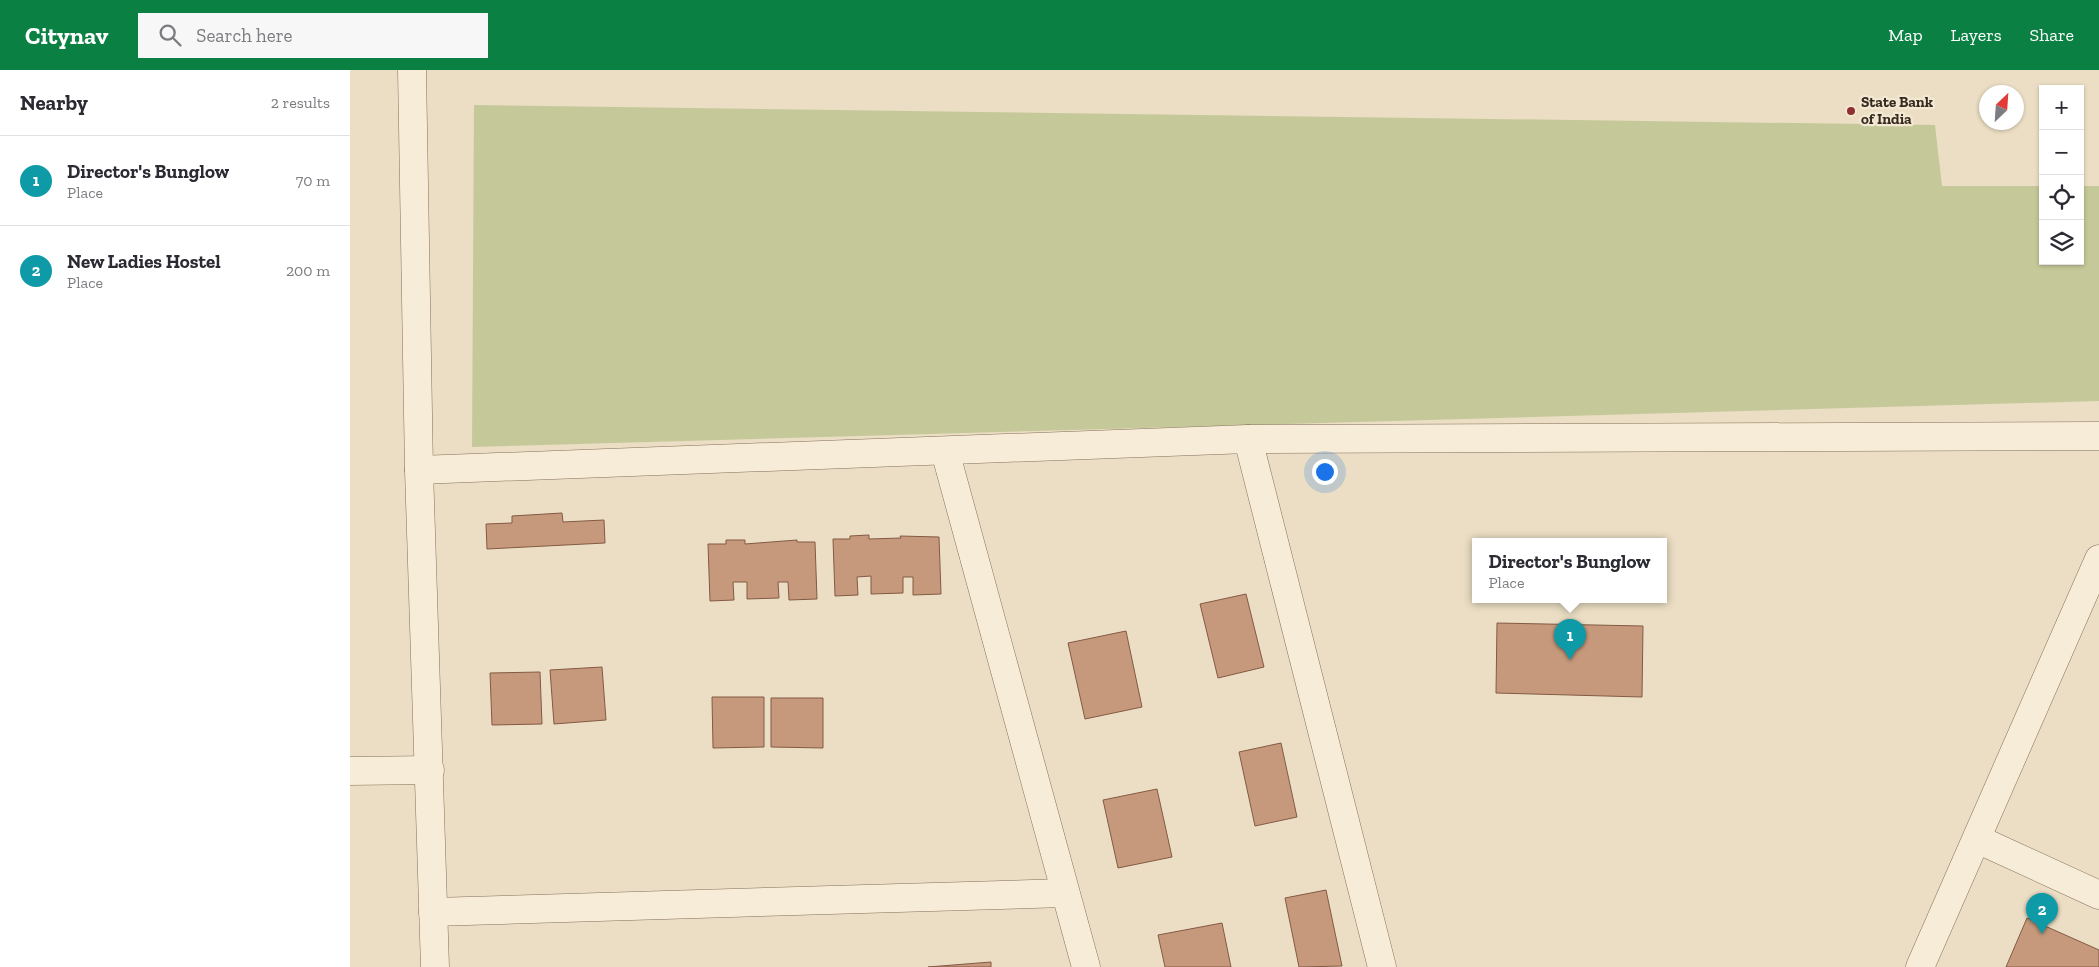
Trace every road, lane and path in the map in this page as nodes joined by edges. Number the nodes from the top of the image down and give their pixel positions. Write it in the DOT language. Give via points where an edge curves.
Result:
graph roads {
  1 [pos="412,70"];
  2 [pos="2099,436"];
  3 [pos="1248,439"];
  4 [pos="945,451"];
  5 [pos="419,470"];
  6 [pos="2099,559"];
  7 [pos="430,770"];
  8 [pos="350,772"];
  9 [pos="1978,839"];
  10 [pos="1065,893"];
  11 [pos="2099,895"];
  12 [pos="434,912"];
  13 [pos="435,967"];
  14 [pos="1086,967"];
  15 [pos="1382,967"];
  16 [pos="1920,967"];
  1 -- 5 [label="street"];
  2 -- 3 [label="street"];
  3 -- 4 [label="street"];
  3 -- 15 [label="street"];
  4 -- 5 [label="street"];
  4 -- 10 [label="street"];
  5 -- 7 [label="street"];
  6 -- 9 [label="street"];
  7 -- 8 [label="street"];
  7 -- 12 [label="street"];
  9 -- 11 [label="street"];
  9 -- 16 [label="street"];
  10 -- 12 [label="street"];
  10 -- 14 [label="street"];
  12 -- 13 [label="street"];
}
